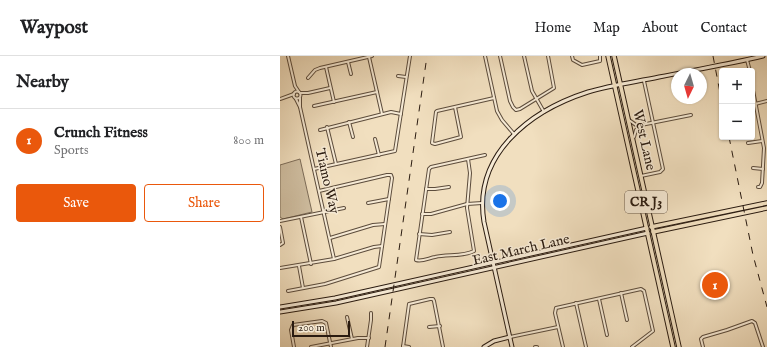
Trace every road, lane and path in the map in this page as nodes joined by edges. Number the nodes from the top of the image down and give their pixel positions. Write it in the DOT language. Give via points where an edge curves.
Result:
graph roads {
  1 [pos="288,56"];
  2 [pos="370,56"];
  3 [pos="410,56"];
  4 [pos="485,56"];
  5 [pos="500,56"];
  6 [pos="524,56"];
  7 [pos="548,56"];
  8 [pos="572,56"];
  9 [pos="600,56"];
  10 [pos="608,56"];
  11 [pos="614,56"];
  12 [pos="763,56"];
  13 [pos="748,60"];
  14 [pos="348,62"];
  15 [pos="326,67"];
  16 [pos="749,68"];
  17 [pos="351,74"];
  18 [pos="398,76"];
  19 [pos="406,77"];
  20 [pos="308,78"];
  21 [pos="644,81"];
  22 [pos="620,85"];
  23 [pos="295,86"];
  24 [pos="615,86"];
  25 [pos="330,88"];
  26 [pos="299,92"];
  27 [pos="377,92"];
  28 [pos="308,93"];
  29 [pos="294,94"];
  30 [pos="300,97"];
  31 [pos="286,98"];
  32 [pos="295,98"];
  33 [pos="494,98"];
  34 [pos="536,98"];
  35 [pos="280,99"];
  36 [pos="767,101"];
  37 [pos="334,102"];
  38 [pos="755,104"];
  39 [pos="314,106"];
  40 [pos="300,107"];
  41 [pos="455,107"];
  42 [pos="544,112"];
  43 [pos="382,114"];
  44 [pos="401,114"];
  45 [pos="757,114"];
  46 [pos="691,115"];
  47 [pos="628,119"];
  48 [pos="349,122"];
  49 [pos="653,123"];
  50 [pos="641,125"];
  51 [pos="327,127"];
  52 [pos="320,130"];
  53 [pos="514,134"];
  54 [pos="352,136"];
  55 [pos="376,139"];
  56 [pos="763,141"];
  57 [pos="633,143"];
  58 [pos="748,143"];
  59 [pos="379,154"];
  60 [pos="485,155"];
  61 [pos="468,159"];
  62 [pos="336,164"];
  63 [pos="752,168"];
  64 [pos="314,169"];
  65 [pos="763,169"];
  66 [pos="762,175"];
  67 [pos="641,176"];
  68 [pos="766,176"];
  69 [pos="449,187"];
  70 [pos="758,187"];
  71 [pos="426,189"];
  72 [pos="319,191"];
  73 [pos="389,199"];
  74 [pos="482,203"];
  75 [pos="767,203"];
  76 [pos="368,204"];
  77 [pos="466,204"];
  78 [pos="344,208"];
  79 [pos="767,208"];
  80 [pos="324,212"];
  81 [pos="422,214"];
  82 [pos="301,216"];
  83 [pos="280,221"];
  84 [pos="385,224"];
  85 [pos="280,227"];
  86 [pos="652,227"];
  87 [pos="646,228"];
  88 [pos="450,232"];
  89 [pos="653,232"];
  90 [pos="648,233"];
  91 [pos="419,234"];
  92 [pos="330,238"];
  93 [pos="280,245"];
  94 [pos="382,246"];
  95 [pos="334,259"];
  96 [pos="493,262"];
  97 [pos="311,264"];
  98 [pos="299,266"];
  99 [pos="494,267"];
  100 [pos="280,268"];
  101 [pos="303,288"];
  102 [pos="288,291"];
  103 [pos="621,293"];
  104 [pos="599,299"];
  105 [pos="576,303"];
  106 [pos="280,307"];
  107 [pos="280,312"];
  108 [pos="371,313"];
  109 [pos="347,317"];
  110 [pos="627,320"];
  111 [pos="440,326"];
  112 [pos="429,327"];
  113 [pos="558,327"];
  114 [pos="607,335"];
  115 [pos="510,337"];
  116 [pos="368,338"];
  117 [pos="352,339"];
  118 [pos="330,344"];
  119 [pos="294,347"];
  120 [pos="311,347"];
  121 [pos="331,347"];
  122 [pos="367,347"];
  123 [pos="403,347"];
  124 [pos="410,347"];
  125 [pos="443,347"];
  126 [pos="484,347"];
  127 [pos="512,347"];
  128 [pos="563,347"];
  129 [pos="586,347"];
  130 [pos="632,347"];
  131 [pos="674,347"];
  132 [pos="679,347"];
  133 [pos="703,347"];
  134 [pos="763,347"];
  1 -- 23 [label="street"];
  2 -- 14 [label="street"];
  2 -- 27 [label="street"];
  3 -- 19 [label="street"];
  4 -- 33 [label="street"];
  5 -- 34 [label="street" via="514,110"];
  6 -- 34 [label="street"];
  7 -- 34 [label="street" via="554,88"];
  8 -- 9 [label="street" via="573,60 582,65 600,61"];
  10 -- 24 [label="main road, West Lane / CR J3"];
  11 -- 22 [label="main road, West Lane / CR J3"];
  12 -- 13 [label="main road"];
  13 -- 16 [label="street"];
  13 -- 21 [label="main road"];
  14 -- 15 [label="street"];
  14 -- 17 [label="street"];
  15 -- 20 [label="street" via="315,70"];
  15 -- 25 [label="street"];
  18 -- 19 [label="street"];
  19 -- 44 [label="street"];
  21 -- 22 [label="main road"];
  21 -- 49 [label="street"];
  22 -- 24 [label="main road"];
  22 -- 47 [label="main road, West Lane / CR J3"];
  23 -- 26 [label="street"];
  23 -- 29 [label="street"];
  24 -- 42 [label="main road" via="581,95"];
  24 -- 87 [label="main road, West Lane / CR J3"];
  25 -- 28 [label="street"];
  25 -- 37 [label="street"];
  26 -- 28 [label="street"];
  26 -- 29 [label="street"];
  26 -- 30 [label="street, Tiamo Way"];
  27 -- 37 [label="street"];
  27 -- 43 [label="street"];
  28 -- 30 [label="street"];
  29 -- 31 [label="street"];
  29 -- 32 [label="street, Tiamo Way"];
  30 -- 32 [label="street"];
  30 -- 40 [label="street, Tiamo Way"];
  31 -- 32 [label="street"];
  31 -- 35 [label="street"];
  32 -- 40 [label="street, Tiamo Way"];
  33 -- 41 [label="street"];
  33 -- 53 [label="street" via="500,117"];
  34 -- 42 [label="street"];
  36 -- 38 [label="street"];
  37 -- 39 [label="street"];
  38 -- 45 [label="street"];
  40 -- 64 [label="street, Tiamo Way"];
  41 -- 41 [label="street" via="436,112 432,143 461,137"];
  42 -- 53 [label="main road"];
  43 -- 44 [label="street"];
  43 -- 48 [label="street"];
  44 -- 59 [label="street" via="395,151"];
  45 -- 56 [label="street"];
  46 -- 49 [label="street"];
  47 -- 50 [label="street" via="636,125"];
  47 -- 57 [label="main road, West Lane / CR J3"];
  48 -- 51 [label="street"];
  48 -- 54 [label="street"];
  49 -- 50 [label="street"];
  49 -- 67 [label="street" via="663,169"];
  50 -- 57 [label="street" via="636,130"];
  51 -- 52 [label="street"];
  51 -- 62 [label="street"];
  53 -- 74 [label="main road" via="501,148 491,165"];
  55 -- 59 [label="street"];
  56 -- 58 [label="street"];
  56 -- 65 [label="street"];
  57 -- 67 [label="main road, West Lane / CR J3"];
  59 -- 62 [label="street"];
  60 -- 61 [label="street"];
  61 -- 71 [label="street" via="430,168"];
  61 -- 77 [label="street" via="470,173"];
  62 -- 64 [label="street"];
  63 -- 65 [label="street"];
  64 -- 72 [label="street, Tiamo Way"];
  65 -- 66 [label="street"];
  66 -- 68 [label="street"];
  66 -- 70 [label="street" via="762,185"];
  67 -- 86 [label="main road, West Lane / CR J3"];
  69 -- 71 [label="street"];
  71 -- 81 [label="street"];
  72 -- 73 [label="street" via="391,175"];
  72 -- 80 [label="street, Tiamo Way"];
  73 -- 76 [label="street"];
  73 -- 84 [label="street"];
  74 -- 77 [label="street"];
  74 -- 96 [label="main road"];
  75 -- 86 [label="main road, East March Lane"];
  77 -- 81 [label="street"];
  77 -- 91 [label="street" via="473,252 436,256 418,261 415,258"];
  78 -- 80 [label="street"];
  79 -- 89 [label="main road, East March Lane"];
  80 -- 82 [label="street"];
  80 -- 92 [label="street, Tiamo Way"];
  81 -- 91 [label="street"];
  82 -- 83 [label="street"];
  82 -- 97 [label="street"];
  84 -- 92 [label="street" via="376,224"];
  84 -- 94 [label="street"];
  85 -- 93 [label="street" via="283,241"];
  86 -- 87 [label="main road, East March Lane"];
  86 -- 89 [label="main road, West Lane / CR J3"];
  87 -- 90 [label="main road, West Lane / CR J3"];
  87 -- 96 [label="main road, East March Lane"];
  88 -- 91 [label="street"];
  89 -- 90 [label="main road, East March Lane"];
  89 -- 132 [label="main road, West Lane / CR J3"];
  90 -- 99 [label="main road, East March Lane"];
  90 -- 131 [label="main road, West Lane / CR J3"];
  92 -- 95 [label="street, Tiamo Way"];
  94 -- 95 [label="street"];
  94 -- 101 [label="street" via="378,268 334,282"];
  95 -- 97 [label="street"];
  96 -- 99 [label="main road"];
  96 -- 106 [label="main road, East March Lane" via="335,298"];
  97 -- 98 [label="street"];
  98 -- 100 [label="street"];
  98 -- 101 [label="street"];
  99 -- 107 [label="main road, East March Lane" via="336,303"];
  99 -- 115 [label="main road"];
  101 -- 102 [label="street"];
  103 -- 104 [label="street"];
  103 -- 110 [label="street"];
  103 -- 130 [label="street" via="641,289 644,291 653,329"];
  104 -- 105 [label="street"];
  104 -- 114 [label="street"];
  105 -- 113 [label="street" via="555,310"];
  105 -- 129 [label="street"];
  108 -- 116 [label="street"];
  109 -- 117 [label="street"];
  111 -- 112 [label="street"];
  111 -- 123 [label="street" via="433,299 409,304"];
  111 -- 125 [label="street"];
  113 -- 115 [label="street"];
  113 -- 128 [label="street"];
  115 -- 126 [label="main road" via="494,341"];
  115 -- 127 [label="main road"];
  116 -- 117 [label="street"];
  116 -- 122 [label="street"];
  117 -- 118 [label="street"];
  118 -- 119 [label="street" via="322,321 292,326"];
  118 -- 120 [label="street"];
  118 -- 121 [label="street"];
  123 -- 124 [label="street"];
  133 -- 134 [label="street" via="702,337 753,321"];
}
